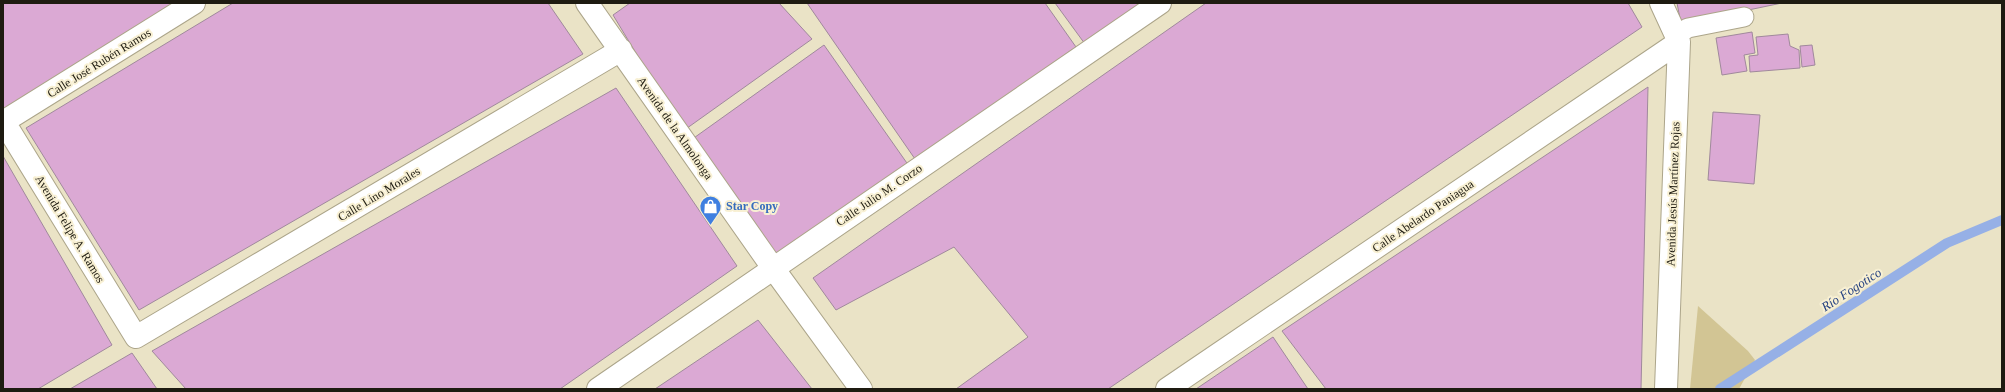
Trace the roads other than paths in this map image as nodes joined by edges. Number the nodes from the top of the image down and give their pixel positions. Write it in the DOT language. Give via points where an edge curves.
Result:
graph roads {
  1 [pos="194,3"];
  2 [pos="1160,3"];
  3 [pos="1661,3"];
  4 [pos="593,5"];
  5 [pos="1744,17"];
  6 [pos="1677,39"];
  7 [pos="621,50"];
  8 [pos="4,122"];
  9 [pos="773,268"];
  10 [pos="136,337"];
  11 [pos="598,389"];
  12 [pos="860,389"];
  13 [pos="1167,389"];
  14 [pos="1666,389"];
  1 -- 8 [label="street, Calle José Rubén Ramos"];
  2 -- 9 [label="street, Calle Julio M. Corzo"];
  3 -- 6 [label="street, Avenida Jesús Martínez Rojas"];
  4 -- 7 [label="street, Avenida de la Almolonga"];
  5 -- 6 [label="lane" via="1688,28"];
  6 -- 13 [label="street, Calle Abelardo Paniagua"];
  6 -- 14 [label="street, Avenida Jesús Martínez Rojas"];
  7 -- 9 [label="street, Avenida de la Almolonga"];
  7 -- 10 [label="street, Calle Lino Morales"];
  8 -- 10 [label="street, Avenida Felipe A. Ramos"];
  9 -- 11 [label="street, Calle Julio M. Corzo"];
  9 -- 12 [label="street, Avenida de la Almolonga"];
}
